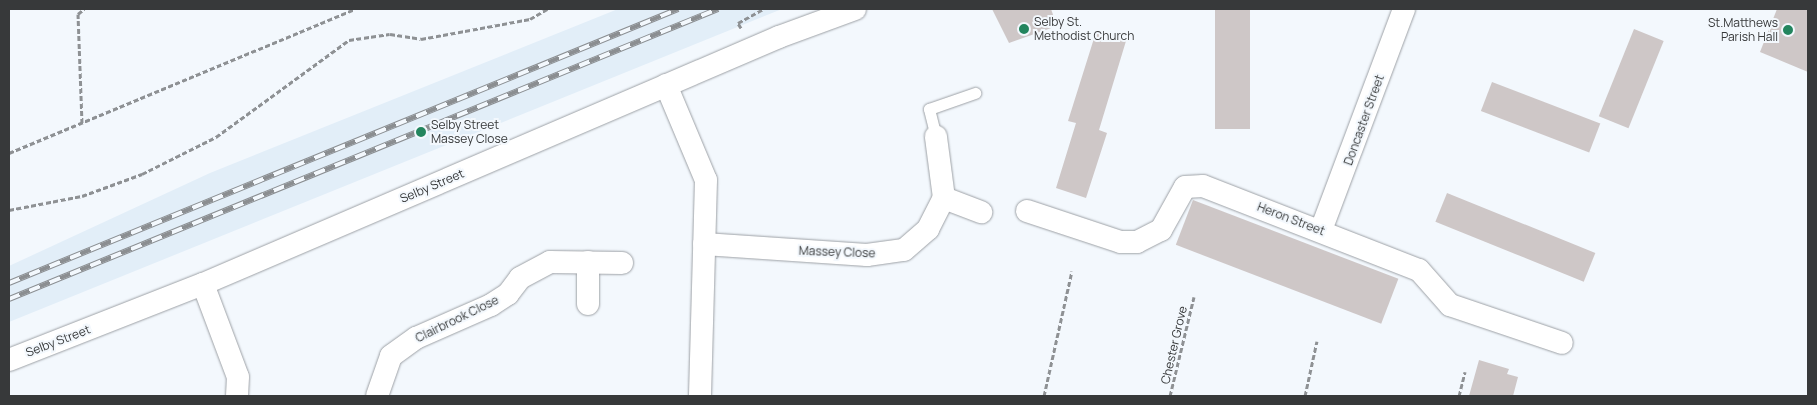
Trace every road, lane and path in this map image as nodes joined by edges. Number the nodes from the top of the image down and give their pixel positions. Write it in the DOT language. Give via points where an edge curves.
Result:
graph roads {
  1 [pos="84,9"];
  2 [pos="355,9"];
  3 [pos="547,9"];
  4 [pos="855,9"];
  5 [pos="1404,9"];
  6 [pos="666,85"];
  7 [pos="975,93"];
  8 [pos="82,123"];
  9 [pos="936,137"];
  10 [pos="9,153"];
  11 [pos="944,198"];
  12 [pos="9,210"];
  13 [pos="1028,211"];
  14 [pos="981,212"];
  15 [pos="1321,230"];
  16 [pos="704,244"];
  17 [pos="588,262"];
  18 [pos="622,263"];
  19 [pos="1072,272"];
  20 [pos="203,284"];
  21 [pos="1194,297"];
  22 [pos="588,304"];
  23 [pos="1317,341"];
  24 [pos="1562,343"];
  25 [pos="9,360"];
  26 [pos="1465,372"];
  27 [pos="237,396"];
  28 [pos="377,396"];
  29 [pos="700,396"];
  30 [pos="1044,396"];
  31 [pos="1170,396"];
  32 [pos="1305,396"];
  33 [pos="1459,396"];
  1 -- 8 [label="path" via="78,14"];
  2 -- 8 [label="path"];
  3 -- 12 [label="path" via="530,19 421,39 390,34 349,40 216,137 142,174 82,196"];
  4 -- 6 [label="street, Selby Street"];
  5 -- 15 [label="street, Doncaster Street"];
  6 -- 16 [label="street" via="706,180"];
  6 -- 20 [label="street, Selby Street"];
  7 -- 9 [label="lane" via="930,109"];
  8 -- 10 [label="path"];
  9 -- 11 [label="street"];
  11 -- 14 [label="street"];
  11 -- 16 [label="street, Massey Close" via="928,229 904,250 867,255"];
  13 -- 15 [label="street, Heron Street" via="1121,242 1137,242 1161,230 1179,195 1193,185"];
  15 -- 24 [label="street, Heron Street" via="1419,270 1450,305"];
  16 -- 29 [label="street"];
  17 -- 18 [label="street, Clairbrook Close"];
  17 -- 22 [label="street"];
  17 -- 28 [label="street, Clairbrook Close" via="550,262 520,278 508,294 491,305 416,338 391,356"];
  19 -- 30 [label="path"];
  20 -- 25 [label="street, Selby Street"];
  20 -- 27 [label="street" via="238,377"];
  21 -- 31 [label="path, Chester Grove"];
  23 -- 32 [label="path"];
  26 -- 33 [label="path"];
}
